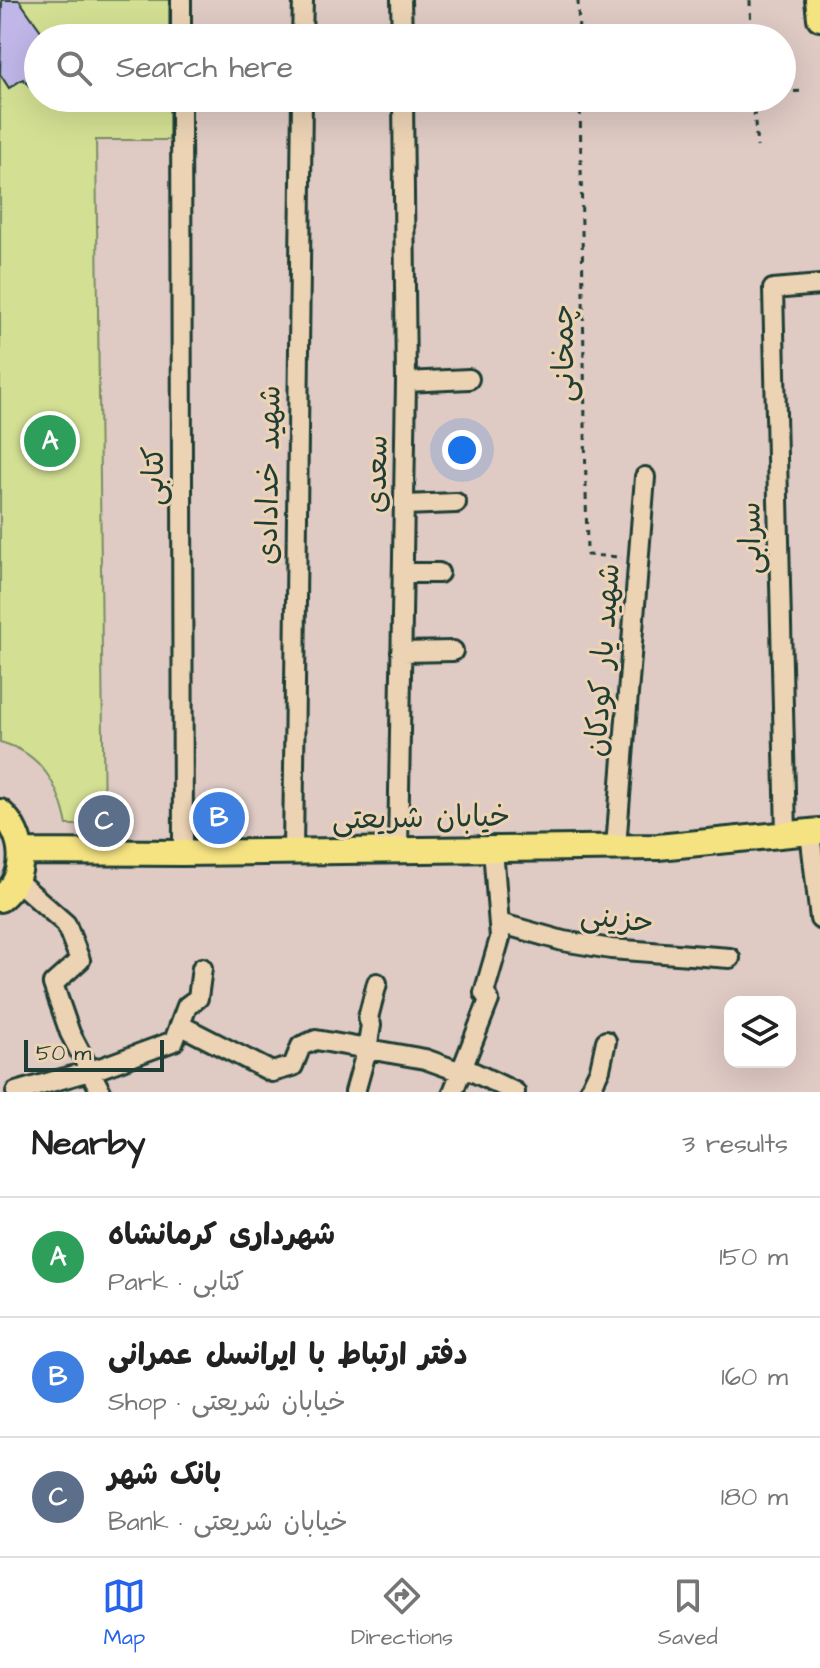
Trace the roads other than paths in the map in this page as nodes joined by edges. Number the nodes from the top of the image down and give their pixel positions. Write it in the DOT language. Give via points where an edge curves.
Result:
graph roads {
  1 [pos="181,0"];
  2 [pos="303,0"];
  3 [pos="401,0"];
  4 [pos="818,0"];
  5 [pos="820,18"];
  6 [pos="181,24"];
  7 [pos="302,24"];
  8 [pos="402,24"];
  9 [pos="181,112"];
  10 [pos="302,112"];
  11 [pos="403,112"];
  12 [pos="820,285"];
  13 [pos="469,379"];
  14 [pos="406,382"];
  15 [pos="645,477"];
  16 [pos="456,503"];
  17 [pos="404,505"];
  18 [pos="403,573"];
  19 [pos="439,573"];
  20 [pos="453,651"];
  21 [pos="401,652"];
  22 [pos="0,812"];
  23 [pos="805,832"];
  24 [pos="616,847"];
  25 [pos="493,849"];
  26 [pos="398,850"];
  27 [pos="21,852"];
  28 [pos="293,852"];
  29 [pos="183,853"];
  30 [pos="6,895"];
  31 [pos="820,919"];
  32 [pos="499,923"];
  33 [pos="730,958"];
  34 [pos="202,968"];
  35 [pos="377,983"];
  36 [pos="180,1025"];
  37 [pos="606,1041"];
  38 [pos="367,1049"];
  39 [pos="88,1071"];
  40 [pos="461,1072"];
  41 [pos="16,1092"];
  42 [pos="101,1092"];
  43 [pos="355,1092"];
  44 [pos="453,1092"];
  45 [pos="515,1092"];
  46 [pos="589,1092"];
  1 -- 6 [label="street"];
  2 -- 7 [label="street"];
  3 -- 8 [label="street"];
  4 -- 5 [label="main road"];
  9 -- 29 [label="street, کتابی"];
  10 -- 28 [label="street, شهید خدادادی"];
  11 -- 14 [label="street, سعدی"];
  12 -- 23 [label="street, سرابی" via="773,289"];
  13 -- 14 [label="street"];
  14 -- 17 [label="street, سعدی"];
  15 -- 24 [label="street, شهید یار کودکان"];
  16 -- 17 [label="street"];
  17 -- 18 [label="street, سعدی"];
  18 -- 19 [label="street"];
  18 -- 21 [label="street, سعدی"];
  20 -- 21 [label="street"];
  21 -- 26 [label="street, سعدی"];
  22 -- 27 [label="main road" via="18,835"];
  23 -- 24 [label="main road, خیابان شریعتی"];
  23 -- 31 [label="street"];
  24 -- 25 [label="main road, خیابان شریعتی"];
  25 -- 26 [label="main road, خیابان شریعتی"];
  25 -- 32 [label="street"];
  26 -- 28 [label="main road, خیابان شریعتی"];
  27 -- 29 [label="main road, خیابان شریعتی"];
  27 -- 30 [label="main road"];
  28 -- 29 [label="main road, خیابان شریعتی"];
  30 -- 39 [label="street" via="66,924 80,960 53,984"];
  32 -- 33 [label="street, حزینی" via="611,949"];
  32 -- 40 [label="street" via="500,938 484,993 489,1000"];
  34 -- 36 [label="street" via="198,998 187,1006"];
  35 -- 38 [label="street"];
  36 -- 38 [label="street" via="272,1072 293,1066 301,1046 316,1040"];
  36 -- 39 [label="street" via="174,1041"];
  37 -- 46 [label="street"];
  38 -- 40 [label="street" via="425,1059"];
  38 -- 43 [label="street"];
  39 -- 41 [label="street"];
  39 -- 42 [label="street"];
  40 -- 44 [label="street"];
  40 -- 45 [label="street" via="471,1071"];
}
